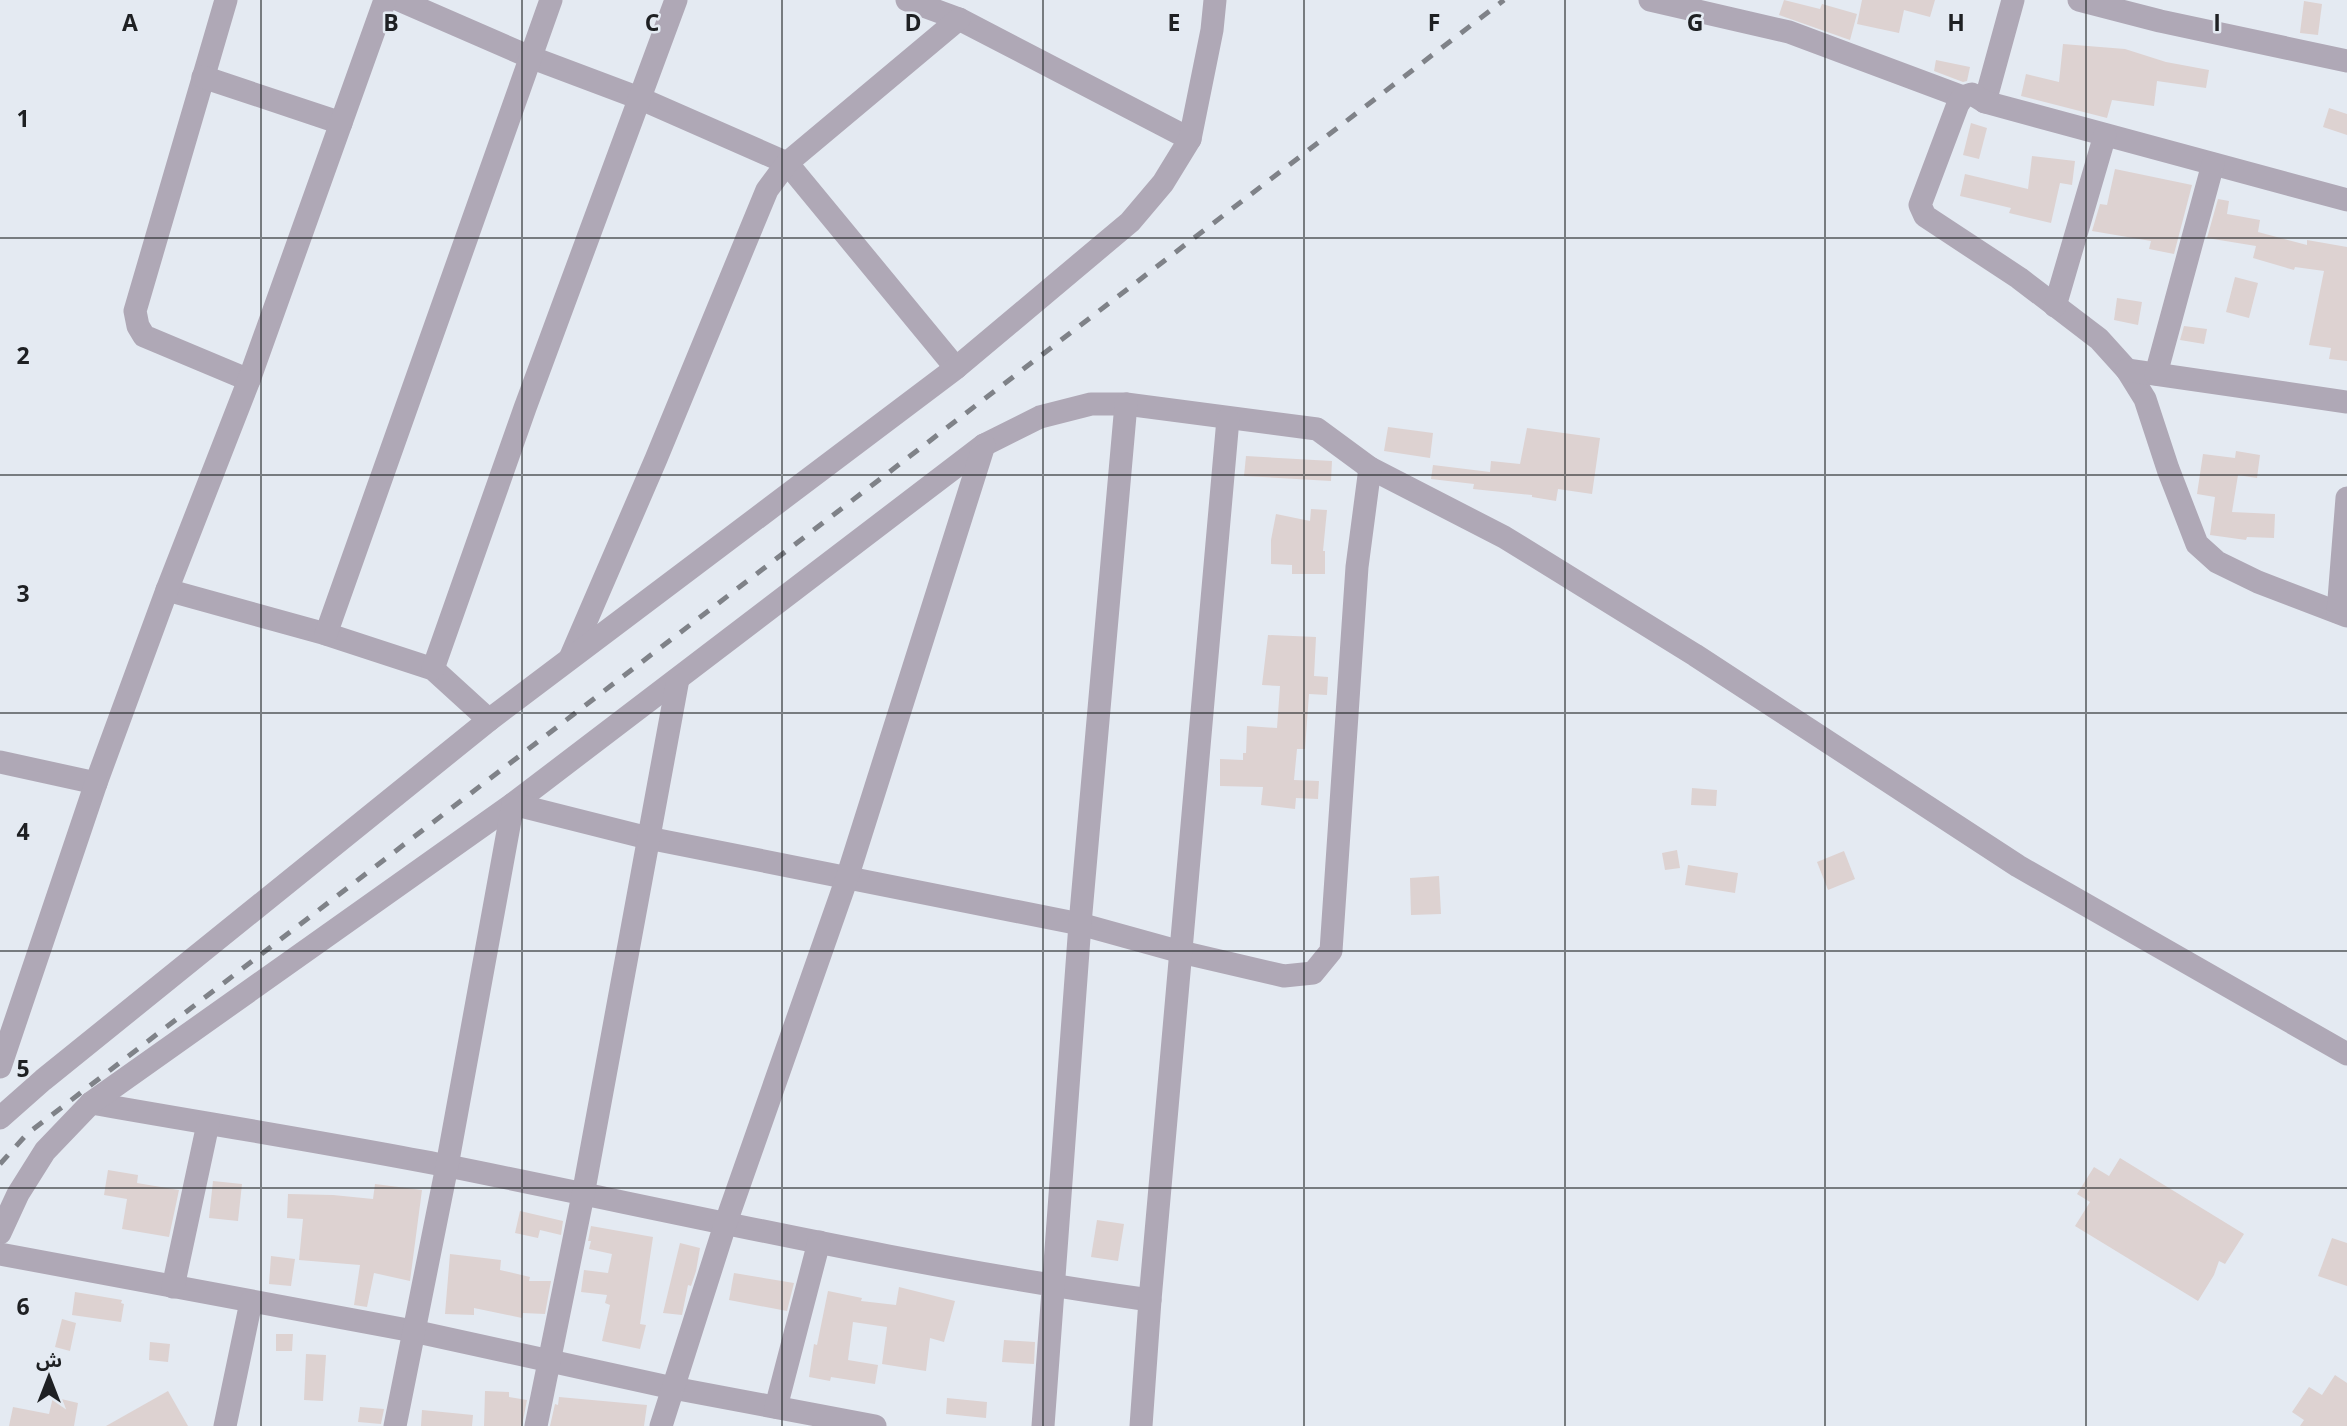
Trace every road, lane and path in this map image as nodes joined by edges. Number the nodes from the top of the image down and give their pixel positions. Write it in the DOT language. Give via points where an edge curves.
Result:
graph roads {
  1 [pos="226,0"];
  2 [pos="385,0"];
  3 [pos="399,0"];
  4 [pos="551,0"];
  5 [pos="676,0"];
  6 [pos="907,0"];
  7 [pos="1214,0"];
  8 [pos="1650,0"];
  9 [pos="2013,0"];
  10 [pos="2088,1"];
  11 [pos="959,19"];
  12 [pos="530,57"];
  13 [pos="2347,61"];
  14 [pos="203,77"];
  15 [pos="639,97"];
  16 [pos="1974,99"];
  17 [pos="341,123"];
  18 [pos="2105,135"];
  19 [pos="1189,139"];
  20 [pos="787,163"];
  21 [pos="2213,164"];
  22 [pos="2347,200"];
  23 [pos="2055,306"];
  24 [pos="956,368"];
  25 [pos="2127,370"];
  26 [pos="2156,374"];
  27 [pos="249,380"];
  28 [pos="2347,402"];
  29 [pos="1126,404"];
  30 [pos="1227,419"];
  31 [pos="984,445"];
  32 [pos="1370,468"];
  33 [pos="2347,498"];
  34 [pos="167,590"];
  35 [pos="2343,614"];
  36 [pos="326,634"];
  37 [pos="570,659"];
  38 [pos="433,669"];
  39 [pos="678,679"];
  40 [pos="489,720"];
  41 [pos="0,762"];
  42 [pos="96,783"];
  43 [pos="513,804"];
  44 [pos="648,838"];
  45 [pos="847,878"];
  46 [pos="1080,924"];
  47 [pos="1181,952"];
  48 [pos="2347,1054"];
  49 [pos="0,1067"];
  50 [pos="91,1103"];
  51 [pos="0,1118"];
  52 [pos="208,1124"];
  53 [pos="447,1166"];
  54 [pos="583,1195"];
  55 [pos="725,1225"];
  56 [pos="0,1233"];
  57 [pos="819,1242"];
  58 [pos="0,1254"];
  59 [pos="1055,1286"];
  60 [pos="173,1287"];
  61 [pos="1150,1300"];
  62 [pos="251,1302"];
  63 [pos="413,1331"];
  64 [pos="549,1362"];
  65 [pos="673,1388"];
  66 [pos="776,1407"];
  67 [pos="818,1420"];
  68 [pos="225,1426"];
  69 [pos="395,1426"];
  70 [pos="536,1426"];
  71 [pos="661,1426"];
  72 [pos="875,1426"];
  73 [pos="1044,1426"];
  74 [pos="1142,1426"];
  1 -- 14 [label="street"];
  2 -- 17 [label="street"];
  3 -- 12 [label="street"];
  4 -- 12 [label="street"];
  5 -- 15 [label="street"];
  6 -- 11 [label="street"];
  7 -- 19 [label="street"];
  8 -- 16 [label="street" via="1789,32"];
  9 -- 16 [label="street"];
  10 -- 13 [label="street"];
  11 -- 19 [label="street"];
  11 -- 20 [label="street"];
  12 -- 15 [label="street"];
  12 -- 36 [label="street"];
  14 -- 17 [label="street"];
  14 -- 27 [label="street" via="135,311 144,336"];
  15 -- 20 [label="street"];
  15 -- 38 [label="street"];
  16 -- 18 [label="street"];
  16 -- 23 [label="street" via="1958,104 1920,205 1925,216"];
  17 -- 27 [label="street"];
  18 -- 21 [label="street"];
  18 -- 23 [label="street"];
  19 -- 24 [label="street" via="1163,183 1130,222"];
  20 -- 24 [label="street"];
  20 -- 37 [label="street" via="767,190"];
  21 -- 22 [label="street"];
  21 -- 26 [label="street"];
  23 -- 25 [label="street" via="2099,339"];
  24 -- 37 [label="street"];
  25 -- 26 [label="street"];
  25 -- 35 [label="street" via="2146,399 2197,544 2217,562 2258,582"];
  26 -- 28 [label="street"];
  27 -- 34 [label="street"];
  29 -- 30 [label="street"];
  29 -- 31 [label="street" via="1091,404 1040,417"];
  29 -- 46 [label="street"];
  30 -- 32 [label="street" via="1317,429"];
  30 -- 47 [label="street"];
  31 -- 39 [label="street"];
  31 -- 45 [label="street"];
  32 -- 47 [label="street" via="1357,567 1331,951 1313,974 1284,976"];
  32 -- 48 [label="street" via="1504,537 1695,655 2018,866"];
  33 -- 35 [label="street"];
  34 -- 36 [label="street"];
  34 -- 42 [label="street"];
  36 -- 38 [label="street"];
  37 -- 40 [label="street"];
  38 -- 40 [label="street"];
  39 -- 43 [label="street"];
  39 -- 44 [label="street"];
  40 -- 51 [label="street"];
  41 -- 42 [label="street"];
  42 -- 49 [label="street"];
  43 -- 44 [label="street"];
  43 -- 50 [label="street"];
  43 -- 53 [label="street"];
  44 -- 45 [label="street"];
  44 -- 54 [label="street"];
  45 -- 46 [label="street"];
  45 -- 55 [label="street"];
  46 -- 47 [label="street"];
  46 -- 59 [label="street"];
  47 -- 61 [label="street"];
  50 -- 52 [label="street"];
  50 -- 56 [label="street" via="45,1151"];
  52 -- 53 [label="street"];
  52 -- 60 [label="street"];
  53 -- 54 [label="street"];
  53 -- 63 [label="street"];
  54 -- 55 [label="street"];
  54 -- 64 [label="street"];
  55 -- 57 [label="street"];
  55 -- 65 [label="street"];
  57 -- 59 [label="street"];
  57 -- 66 [label="street"];
  58 -- 60 [label="street"];
  59 -- 61 [label="street"];
  59 -- 73 [label="street"];
  60 -- 62 [label="street"];
  61 -- 74 [label="street"];
  62 -- 63 [label="street"];
  62 -- 68 [label="street"];
  63 -- 64 [label="street"];
  63 -- 69 [label="street"];
  64 -- 65 [label="street"];
  64 -- 70 [label="street"];
  65 -- 66 [label="street"];
  65 -- 71 [label="street"];
  66 -- 67 [label="street"];
  67 -- 72 [label="street"];
}
